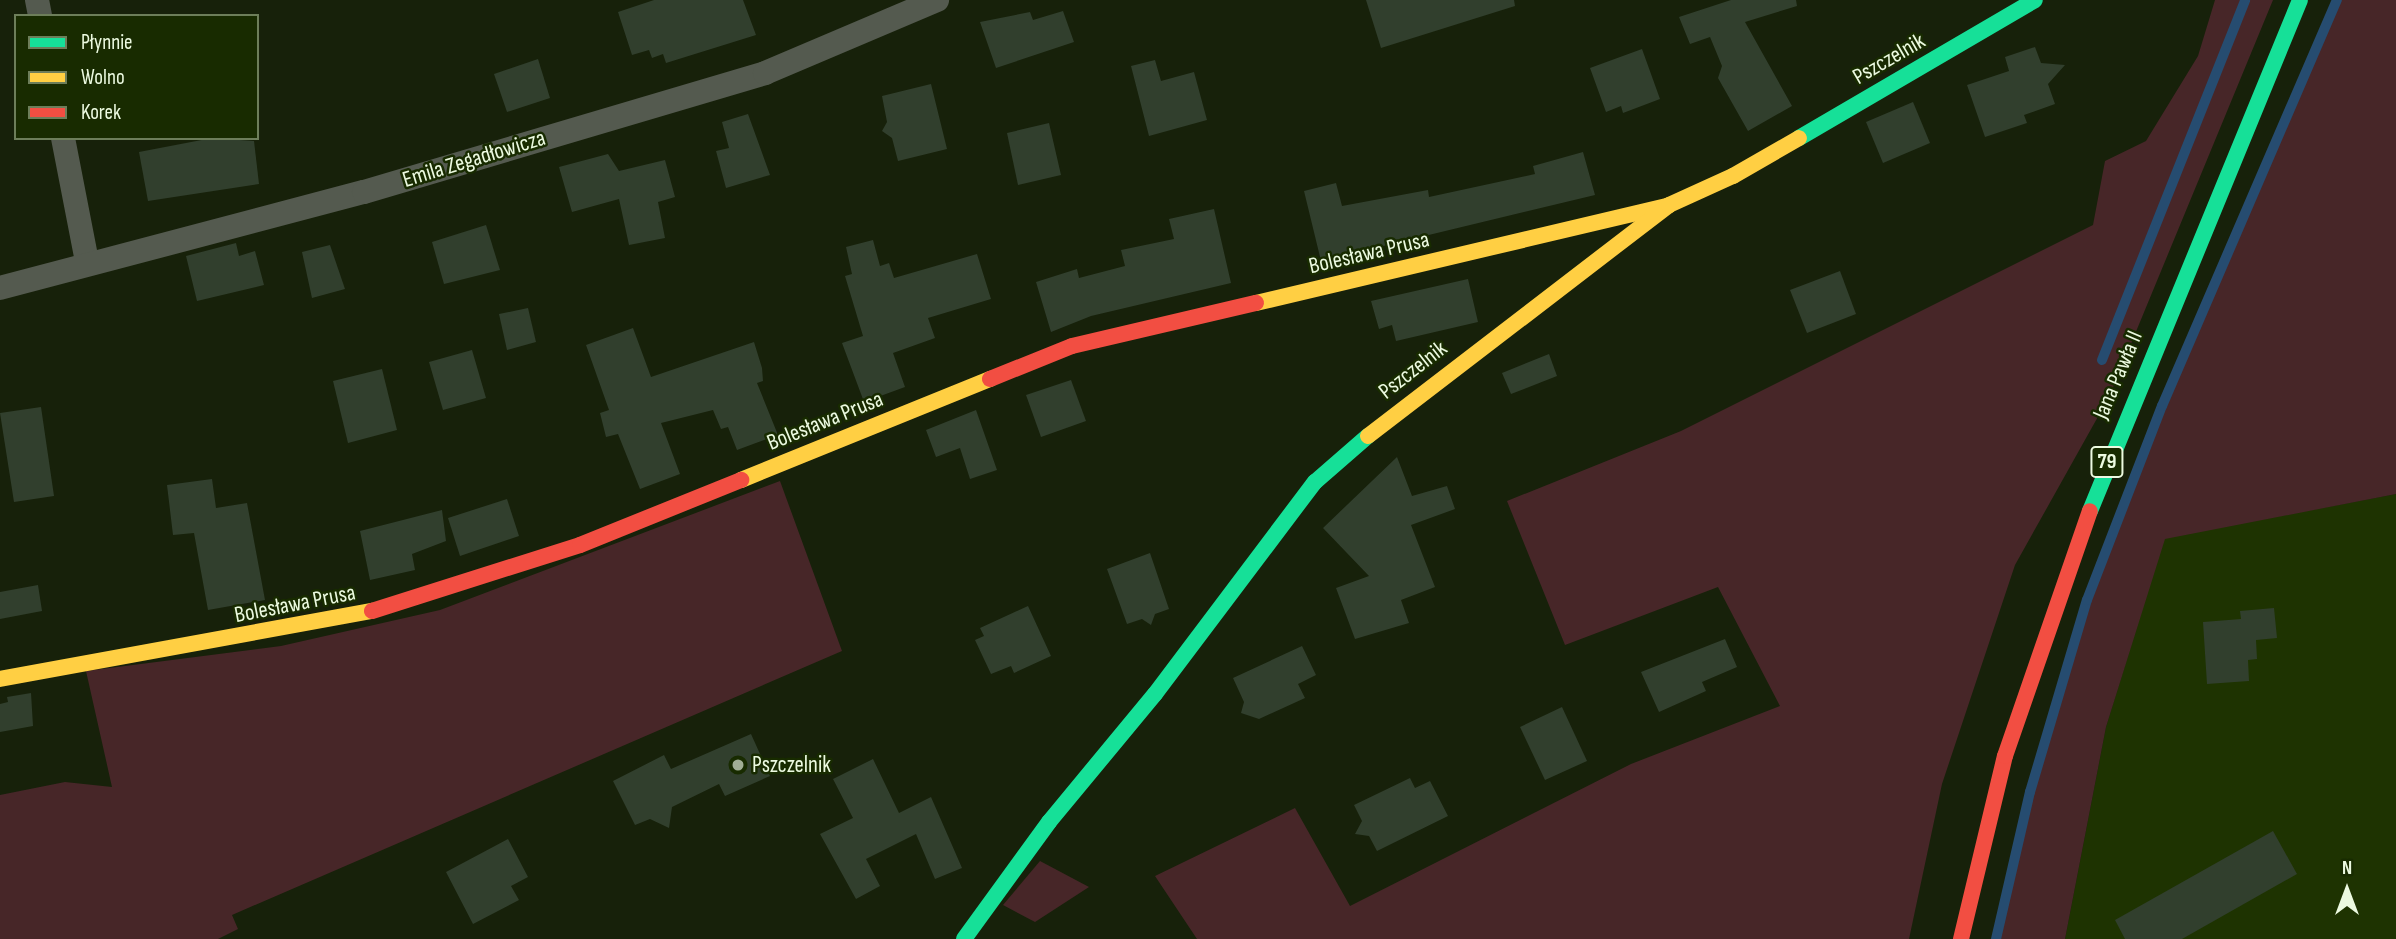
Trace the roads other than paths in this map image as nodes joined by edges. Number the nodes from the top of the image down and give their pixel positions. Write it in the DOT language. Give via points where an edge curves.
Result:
graph roads {
  1 [pos="937,0"];
  2 [pos="2035,0"];
  3 [pos="2300,0"];
  4 [pos="63,140"];
  5 [pos="1669,205"];
  6 [pos="87,262"];
  7 [pos="0,288"];
  8 [pos="0,679"];
  9 [pos="964,939"];
  10 [pos="1961,939"];
  1 -- 6 [label="street, Emila Zegadłowicza" via="765,73 364,192"];
  2 -- 5 [label="street, Pszczelnik" via="1732,176"];
  3 -- 10 [label="street, Jana Pawła II / 79" via="2069,561 2005,757"];
  4 -- 6 [label="street"];
  5 -- 8 [label="street, Bolesława Prusa" via="1072,346 580,545 375,611"];
  5 -- 9 [label="street, Pszczelnik" via="1399,408 1315,482 1155,694 1049,822"];
  6 -- 7 [label="street, Emila Zegadłowicza"];
}
